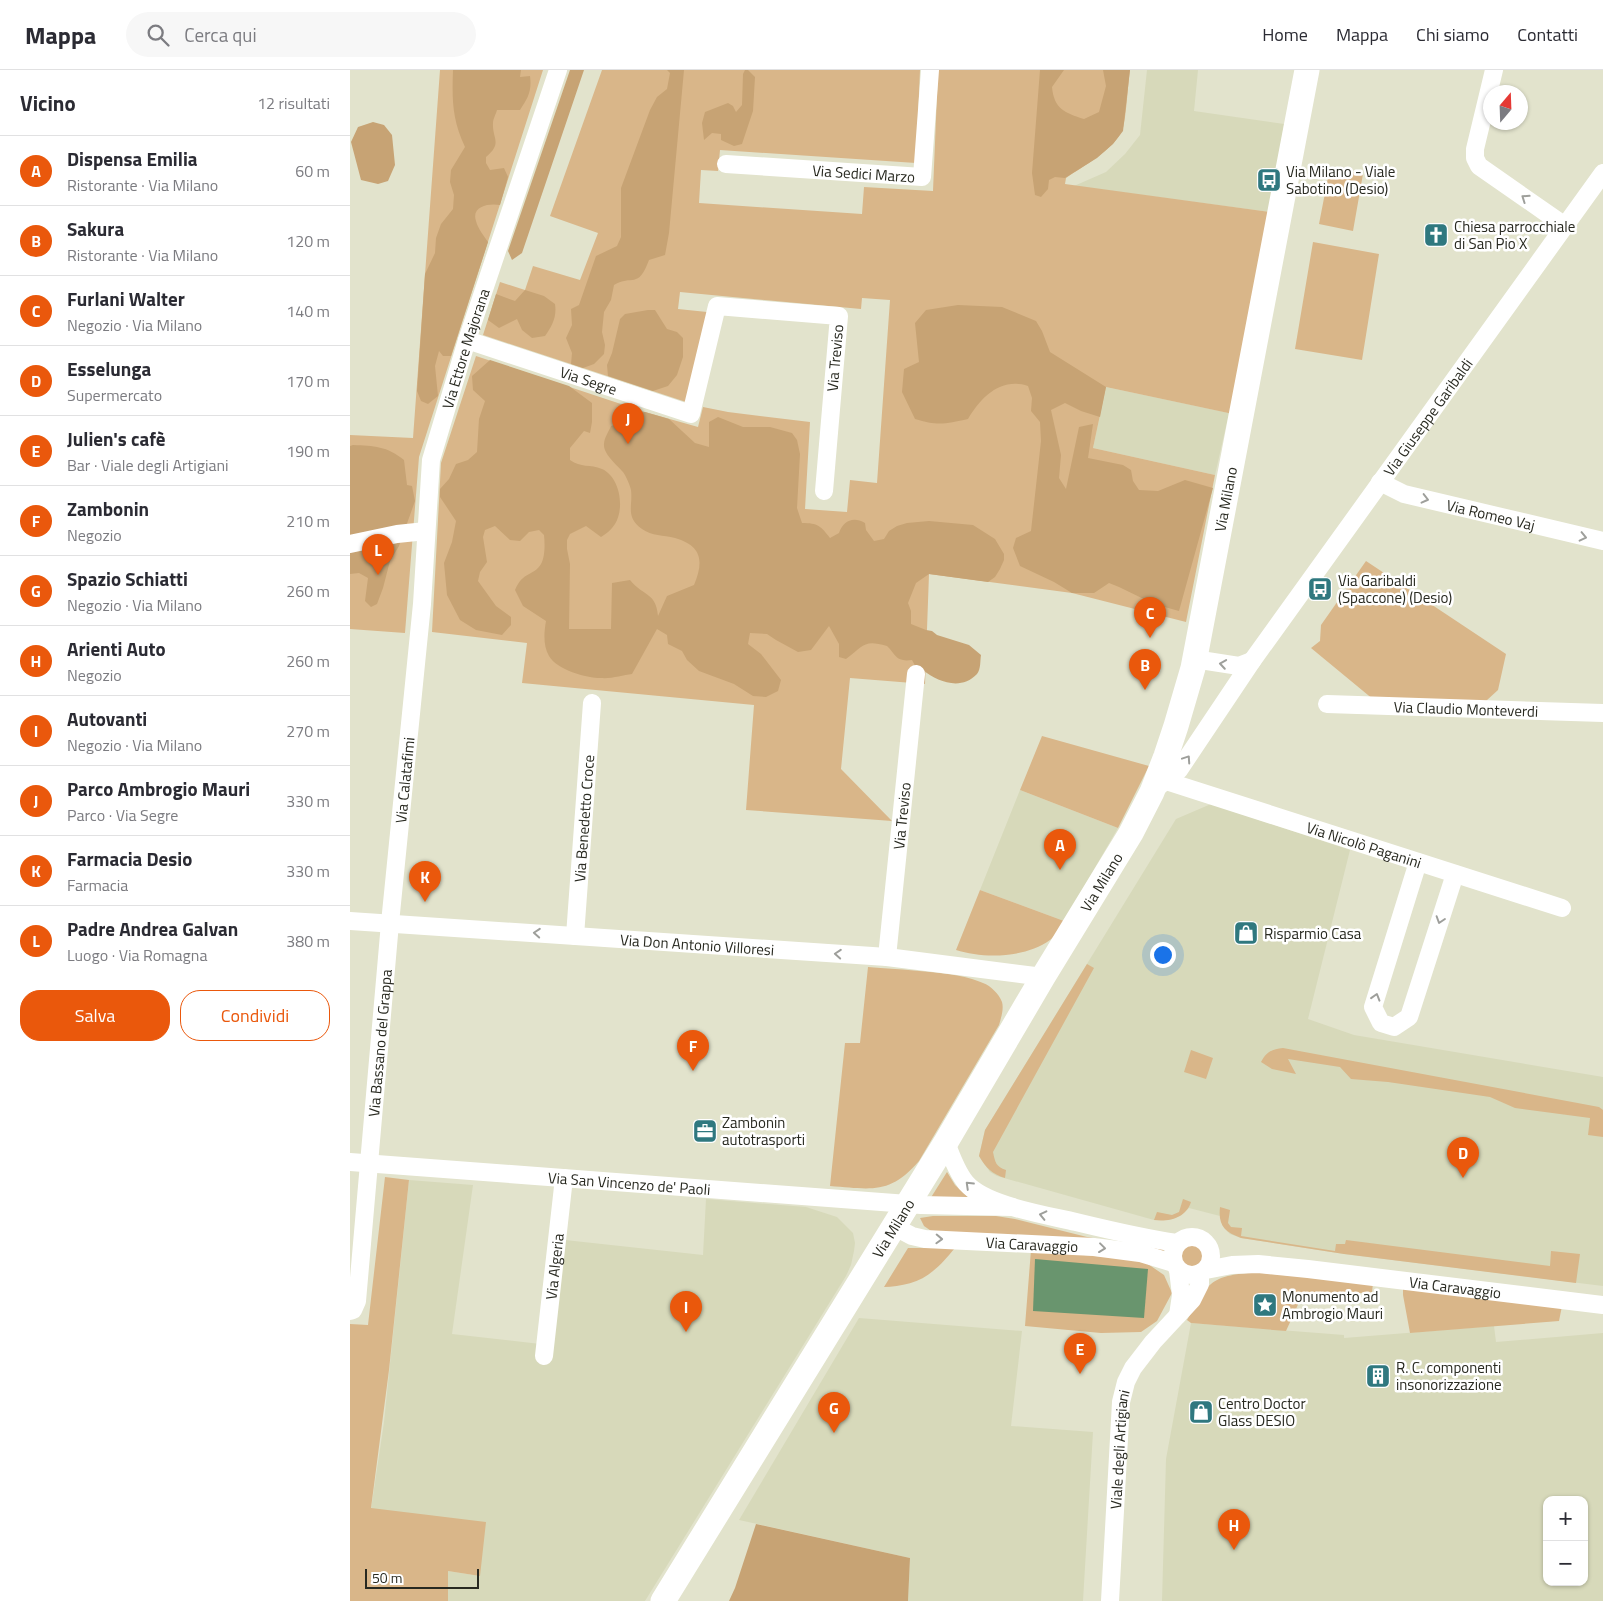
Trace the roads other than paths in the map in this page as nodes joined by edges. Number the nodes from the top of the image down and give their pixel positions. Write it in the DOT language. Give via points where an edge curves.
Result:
graph roads {
  1 [pos="558,70"];
  2 [pos="930,70"];
  3 [pos="1307,70"];
  4 [pos="1494,70"];
  5 [pos="726,164"];
  6 [pos="1603,173"];
  7 [pos="1565,226"];
  8 [pos="717,306"];
  9 [pos="466,340"];
  10 [pos="1380,482"];
  11 [pos="824,491"];
  12 [pos="426,531"];
  13 [pos="1603,541"];
  14 [pos="350,544"];
  15 [pos="418,636"];
  16 [pos="1194,659"];
  17 [pos="1252,662"];
  18 [pos="916,674"];
  19 [pos="592,703"];
  20 [pos="1327,704"];
  21 [pos="1603,713"];
  22 [pos="1159,786"];
  23 [pos="1418,862"];
  24 [pos="1455,874"];
  25 [pos="1562,908"];
  26 [pos="350,921"];
  27 [pos="390,924"];
  28 [pos="575,936"];
  29 [pos="887,957"];
  30 [pos="1043,977"];
  31 [pos="946,1142"];
  32 [pos="350,1162"];
  33 [pos="370,1163"];
  34 [pos="564,1178"];
  35 [pos="908,1204"];
  36 [pos="1012,1207"];
  37 [pos="893,1226"];
  38 [pos="1176,1243"];
  39 [pos="1208,1244"];
  40 [pos="1175,1266"];
  41 [pos="1308,1269"];
  42 [pos="1203,1272"];
  43 [pos="1603,1306"];
  44 [pos="350,1311"];
  45 [pos="1178,1315"];
  46 [pos="544,1356"];
  47 [pos="662,1601"];
  48 [pos="1110,1601"];
  1 -- 9 [label="street, Via Ettore Majorana"];
  2 -- 5 [label="street, Via Sedici Marzo" via="922,177"];
  3 -- 16 [label="main road, Via Milano"];
  7 -- 4 [label="street, one-way" via="1479,166 1475,149"];
  6 -- 7 [label="street, Via Giuseppe Garibaldi"];
  7 -- 10 [label="street, Via Giuseppe Garibaldi"];
  8 -- 9 [label="street, Via Segre" via="691,414"];
  8 -- 11 [label="street, Via Treviso" via="839,316"];
  9 -- 12 [label="street, Via Ettore Majorana" via="431,460"];
  10 -- 13 [label="street, Via Romeo Vaj, one-way" via="1404,494"];
  10 -- 17 [label="street, Via Giuseppe Garibaldi"];
  12 -- 14 [label="street"];
  12 -- 15 [label="street, Via Ettore Majorana"];
  15 -- 27 [label="street, Via Calatafimi"];
  17 -- 16 [label="street, one-way" via="1239,666"];
  16 -- 22 [label="main road, Via Milano"];
  22 -- 17 [label="street, Via Giuseppe Garibaldi, one-way" via="1179,770"];
  18 -- 29 [label="street, Via Treviso"];
  19 -- 28 [label="street, Via Benedetto Croce"];
  20 -- 21 [label="street, Via Claudio Monteverdi"];
  22 -- 23 [label="street, Via Nicolò Paganini"];
  22 -- 30 [label="main road, Via Milano"];
  23 -- 24 [label="street, Via Nicolò Paganini"];
  24 -- 23 [label="street, one-way" via="1409,1017 1394,1027 1381,1024 1373,1007"];
  24 -- 25 [label="street, Via Nicolò Paganini"];
  26 -- 27 [label="street, Via Don Antonio Villoresi"];
  28 -- 27 [label="street, Via Don Antonio Villoresi, one-way"];
  27 -- 33 [label="street, Via Bassano del Grappa"];
  29 -- 28 [label="street, Via Don Antonio Villoresi, one-way"];
  29 -- 30 [label="street, Via Don Antonio Villoresi"];
  30 -- 31 [label="main road, Via Milano"];
  31 -- 35 [label="main road, Via Milano"];
  36 -- 31 [label="street, Via Caravaggio, one-way" via="966,1184"];
  32 -- 33 [label="street, Via San Vincenzo de' Paoli"];
  33 -- 34 [label="street, Via San Vincenzo de' Paoli"];
  33 -- 44 [label="street, Via Bassano del Grappa" via="357,1301"];
  34 -- 35 [label="street, Via San Vincenzo de' Paoli"];
  34 -- 46 [label="street, Via Algeria"];
  35 -- 36 [label="street, Via Caravaggio"];
  35 -- 37 [label="main road, Via Milano"];
  38 -- 36 [label="street, Via Caravaggio, one-way"];
  37 -- 40 [label="street, Via Caravaggio, one-way" via="925,1239 1094,1247 1140,1253"];
  37 -- 47 [label="main road, Via Milano"];
  38 -- 39 [label="street" via="1195,1236"];
  38 -- 40 [label="street" via="1172,1251"];
  39 -- 41 [label="street, Via Caravaggio" via="1231,1255"];
  39 -- 42 [label="street" via="1211,1257"];
  40 -- 42 [label="street" via="1186,1274"];
  40 -- 45 [label="street" via="1181,1295"];
  41 -- 42 [label="street, Via Caravaggio" via="1258,1264"];
  41 -- 43 [label="street, Via Caravaggio"];
  42 -- 45 [label="street, Viale degli Artigiani" via="1192,1300"];
  45 -- 48 [label="street, Viale degli Artigiani" via="1142,1354 1126,1382 1119,1431"];
}
